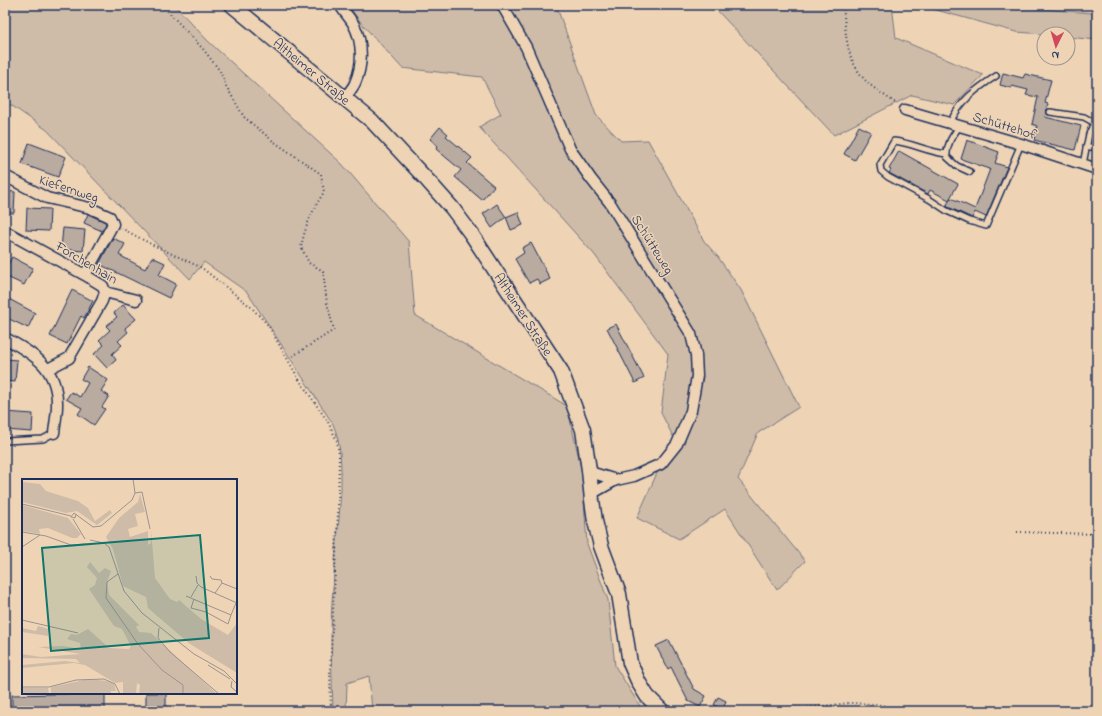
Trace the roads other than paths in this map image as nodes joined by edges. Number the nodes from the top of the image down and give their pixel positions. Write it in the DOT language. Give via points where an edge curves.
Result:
graph roads {
  1 [pos="232,5"];
  2 [pos="340,5"];
  3 [pos="502,5"];
  4 [pos="996,76"];
  5 [pos="345,98"];
  6 [pos="905,110"];
  7 [pos="1050,112"];
  8 [pos="1097,116"];
  9 [pos="1094,122"];
  10 [pos="955,124"];
  11 [pos="1021,144"];
  12 [pos="1086,147"];
  13 [pos="1097,148"];
  14 [pos="947,154"];
  15 [pos="1083,164"];
  16 [pos="1097,169"];
  17 [pos="970,172"];
  18 [pos="5,176"];
  19 [pos="5,231"];
  20 [pos="85,275"];
  21 [pos="105,292"];
  22 [pos="136,300"];
  23 [pos="5,338"];
  24 [pos="48,369"];
  25 [pos="54,433"];
  26 [pos="5,441"];
  27 [pos="590,472"];
  28 [pos="616,480"];
  29 [pos="591,494"];
  30 [pos="662,711"];
  1 -- 5 [label="street, Altheimer Straße"];
  2 -- 5 [label="street" via="354,25 361,44 358,75"];
  3 -- 28 [label="street, Schütteweg" via="526,47 570,149 610,203 692,334 697,376 691,411 677,444 661,464 634,476"];
  4 -- 10 [label="lane" via="965,99 955,111"];
  5 -- 27 [label="street, Altheimer Straße" via="372,121 452,208 548,351 561,371 583,430"];
  6 -- 10 [label="street, Schüttehof"];
  7 -- 9 [label="lane" via="1084,117"];
  8 -- 9 [label="lane"];
  9 -- 12 [label="lane"];
  10 -- 11 [label="street, Schüttehof"];
  10 -- 14 [label="lane"];
  11 -- 14 [label="lane" via="986,226 947,211 881,171 880,165 894,141"];
  11 -- 15 [label="street, Schüttehof"];
  12 -- 13 [label="lane"];
  12 -- 15 [label="lane"];
  14 -- 17 [label="lane" via="949,160"];
  15 -- 16 [label="street, Schüttehof"];
  18 -- 20 [label="street, Kiefernweg" via="47,198 90,208 110,217 113,224"];
  19 -- 20 [label="street, Forchenhain"];
  20 -- 21 [label="street, Forchenhain" via="103,286"];
  21 -- 22 [label="street, Forchenhain"];
  21 -- 24 [label="street" via="69,358"];
  23 -- 24 [label="street" via="27,350"];
  24 -- 25 [label="street" via="55,385 57,404"];
  25 -- 26 [label="lane" via="43,439"];
  27 -- 28 [label="street"];
  27 -- 29 [label="street, Altheimer Straße"];
  28 -- 29 [label="street, Schütteweg"];
  29 -- 30 [label="street, Altheimer Straße" via="601,546 619,594 630,663 647,696"];
}
